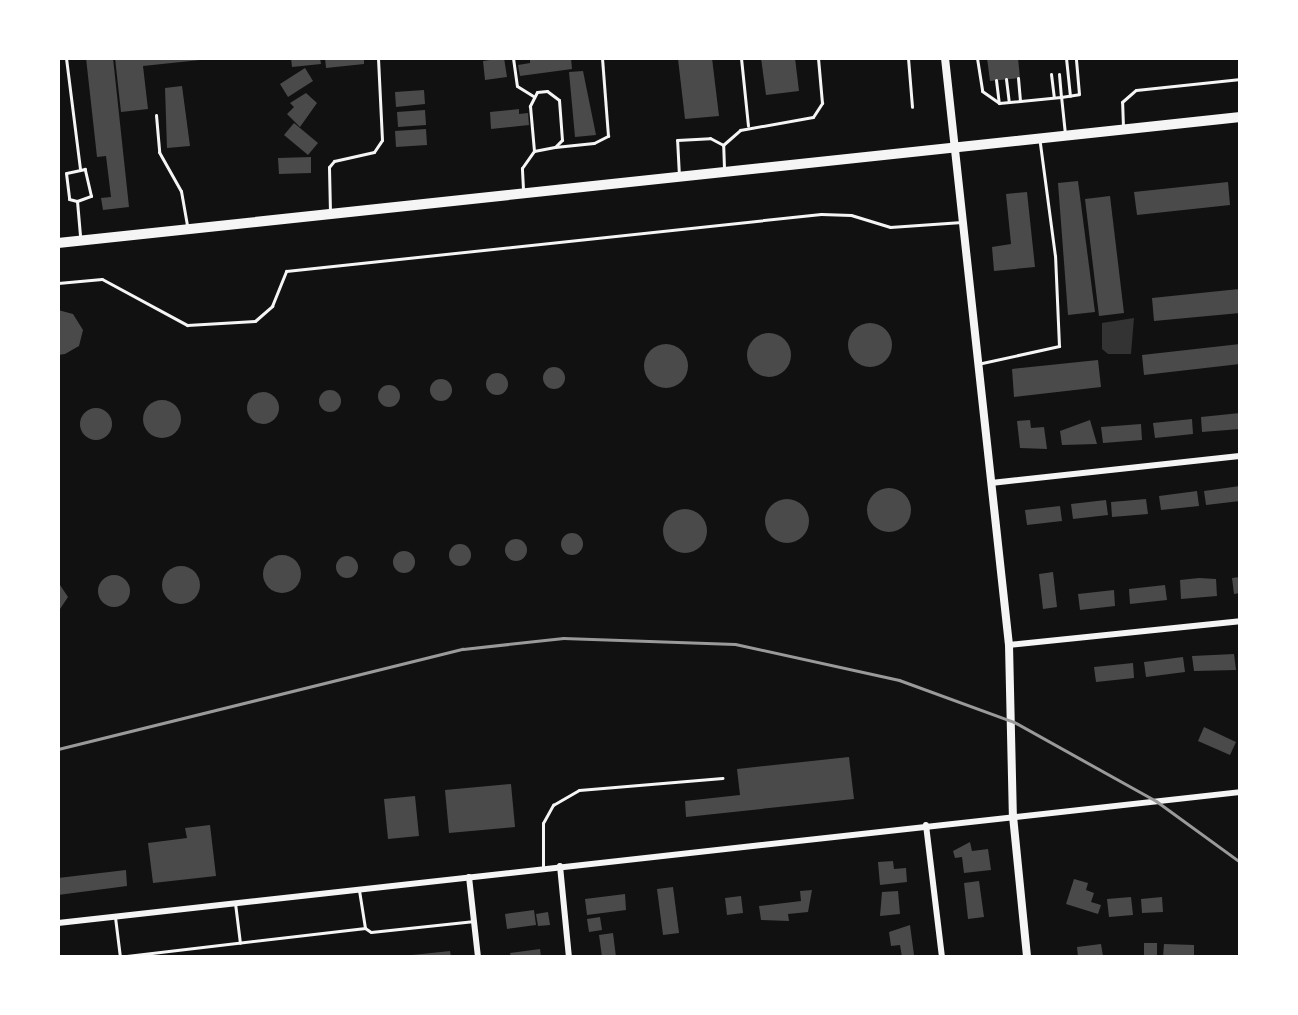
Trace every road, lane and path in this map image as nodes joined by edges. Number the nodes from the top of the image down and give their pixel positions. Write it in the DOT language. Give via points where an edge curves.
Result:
graph roads {
  1 [pos="66,58"];
  2 [pos="378,58"];
  3 [pos="513,58"];
  4 [pos="602,58"];
  5 [pos="741,58"];
  6 [pos="818,58"];
  7 [pos="908,58"];
  8 [pos="945,58"];
  9 [pos="977,58"];
  10 [pos="1066,58"];
  11 [pos="1076,58"];
  12 [pos="1051,74"];
  13 [pos="1059,74"];
  14 [pos="1018,78"];
  15 [pos="1006,79"];
  16 [pos="1240,79"];
  17 [pos="996,80"];
  18 [pos="533,96"];
  19 [pos="1070,96"];
  20 [pos="1054,97"];
  21 [pos="1061,97"];
  22 [pos="1020,101"];
  23 [pos="1009,102"];
  24 [pos="999,103"];
  25 [pos="912,107"];
  26 [pos="156,115"];
  27 [pos="1240,117"];
  28 [pos="749,128"];
  29 [pos="1123,130"];
  30 [pos="1065,136"];
  31 [pos="1040,139"];
  32 [pos="723,145"];
  33 [pos="555,147"];
  34 [pos="954,148"];
  35 [pos="534,151"];
  36 [pos="80,169"];
  37 [pos="725,172"];
  38 [pos="679,177"];
  39 [pos="524,193"];
  40 [pos="77,201"];
  41 [pos="330,213"];
  42 [pos="962,222"];
  43 [pos="187,229"];
  44 [pos="80,240"];
  45 [pos="58,243"];
  46 [pos="58,283"];
  47 [pos="978,363"];
  48 [pos="1240,456"];
  49 [pos="991,483"];
  50 [pos="1240,621"];
  51 [pos="1009,645"];
  52 [pos="723,778"];
  53 [pos="1240,792"];
  54 [pos="1013,816"];
  55 [pos="926,825"];
  56 [pos="560,866"];
  57 [pos="543,868"];
  58 [pos="469,877"];
  59 [pos="359,890"];
  60 [pos="235,903"];
  61 [pos="115,916"];
  62 [pos="474,921"];
  63 [pos="58,923"];
  64 [pos="365,928"];
  65 [pos="240,943"];
  66 [pos="119,957"];
  67 [pos="478,957"];
  68 [pos="569,957"];
  69 [pos="942,957"];
  70 [pos="1027,957"];
  1 -- 36 [label="lane"];
  2 -- 41 [label="lane" via="382,140 374,152 334,161 329,167"];
  3 -- 18 [label="lane" via="517,86"];
  4 -- 33 [label="lane" via="608,136 594,143"];
  5 -- 28 [label="lane"];
  6 -- 28 [label="lane" via="822,103 813,117"];
  7 -- 25 [label="lane"];
  8 -- 34 [label="street"];
  9 -- 24 [label="lane" via="982,91"];
  10 -- 19 [label="lane"];
  11 -- 19 [label="lane" via="1079,94"];
  12 -- 20 [label="lane"];
  13 -- 21 [label="lane"];
  14 -- 22 [label="lane"];
  15 -- 23 [label="lane"];
  16 -- 29 [label="lane" via="1136,90 1122,102"];
  17 -- 24 [label="lane"];
  18 -- 33 [label="lane" via="547,91 559,100 563,128"];
  18 -- 35 [label="lane"];
  19 -- 21 [label="lane"];
  20 -- 21 [label="lane"];
  20 -- 22 [label="lane"];
  21 -- 30 [label="lane"];
  22 -- 23 [label="lane"];
  23 -- 24 [label="lane"];
  26 -- 43 [label="lane" via="159,152 181,191"];
  27 -- 29 [label="main road"];
  28 -- 32 [label="lane"];
  29 -- 30 [label="main road"];
  30 -- 31 [label="main road"];
  31 -- 34 [label="main road"];
  31 -- 47 [label="lane" via="1055,256 1059,346"];
  32 -- 37 [label="lane"];
  32 -- 38 [label="lane" via="710,138 677,140"];
  33 -- 35 [label="lane"];
  34 -- 37 [label="main road"];
  34 -- 42 [label="street"];
  35 -- 39 [label="lane" via="522,168"];
  36 -- 40 [label="lane" via="88,171 91,196"];
  36 -- 40 [label="lane" via="66,173 69,199"];
  37 -- 38 [label="main road"];
  38 -- 39 [label="main road"];
  39 -- 41 [label="main road"];
  40 -- 44 [label="lane"];
  41 -- 43 [label="main road"];
  42 -- 46 [label="lane" via="898,228 840,213 821,214 286,271 272,306 255,321 187,325 102,279"];
  42 -- 47 [label="street"];
  43 -- 44 [label="main road"];
  44 -- 45 [label="main road"];
  47 -- 49 [label="street"];
  48 -- 49 [label="street"];
  49 -- 51 [label="street"];
  50 -- 51 [label="street"];
  51 -- 54 [label="street"];
  52 -- 57 [label="lane" via="579,790 553,805 543,823"];
  53 -- 54 [label="street"];
  54 -- 55 [label="street"];
  54 -- 70 [label="street"];
  55 -- 56 [label="street"];
  55 -- 69 [label="street"];
  56 -- 57 [label="street"];
  56 -- 68 [label="street"];
  57 -- 58 [label="street"];
  58 -- 59 [label="street"];
  58 -- 62 [label="street"];
  59 -- 60 [label="street"];
  59 -- 64 [label="lane"];
  60 -- 61 [label="street"];
  60 -- 65 [label="lane"];
  61 -- 63 [label="street"];
  61 -- 66 [label="lane"];
  62 -- 64 [label="lane" via="371,932"];
  62 -- 67 [label="street"];
  64 -- 65 [label="lane"];
  65 -- 66 [label="lane"];
}
